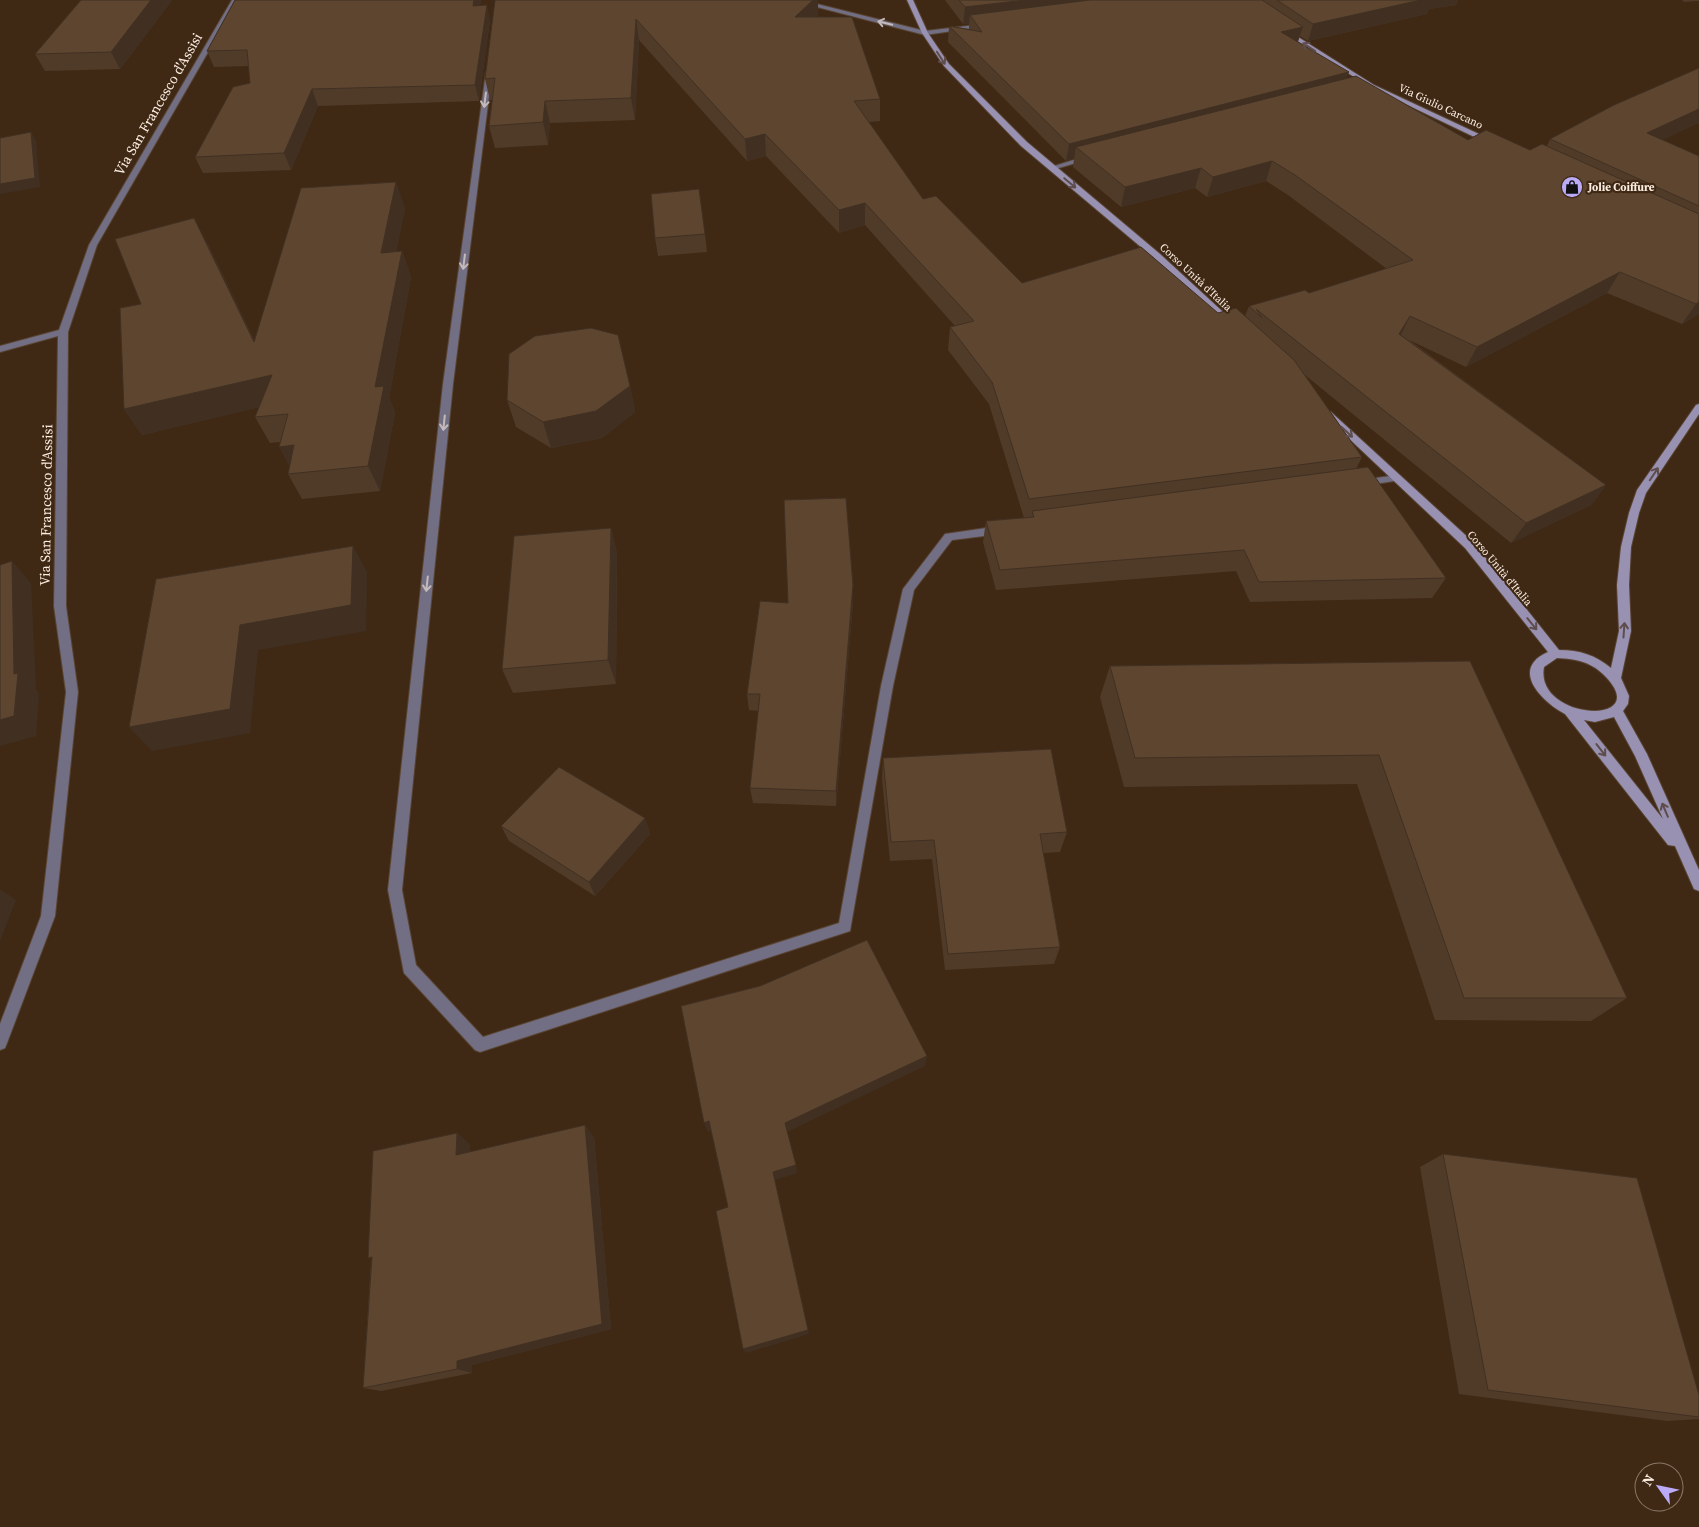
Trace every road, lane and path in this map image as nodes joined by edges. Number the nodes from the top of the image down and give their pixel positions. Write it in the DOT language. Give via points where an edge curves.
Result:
graph roads {
  1 [pos="236,0"];
  2 [pos="793,0"];
  3 [pos="910,0"];
  4 [pos="994,24"];
  5 [pos="1279,27"];
  6 [pos="925,33"];
  7 [pos="491,59"];
  8 [pos="1372,86"];
  9 [pos="1363,88"];
  10 [pos="1504,147"];
  11 [pos="1100,156"];
  12 [pos="1052,168"];
  13 [pos="1237,330"];
  14 [pos="63,332"];
  15 [pos="0,349"];
  16 [pos="1317,404"];
  17 [pos="1699,407"];
  18 [pos="1397,478"];
  19 [pos="1348,484"];
  20 [pos="1007,529"];
  21 [pos="1556,654"];
  22 [pos="1616,678"];
  23 [pos="1617,711"];
  24 [pos="1570,712"];
  25 [pos="1684,855"];
  26 [pos="1699,885"];
  27 [pos="0,1043"];
  1 -- 14 [label="street, Via San Francesco d'Assisi" via="94,245"];
  6 -- 2 [label="street, one-way"];
  3 -- 6 [label="main road, Corso Unità d'Italia"];
  4 -- 6 [label="street"];
  8 -- 5 [label="main road, Via Giulio Carcano, one-way"];
  6 -- 12 [label="main road, Corso Unità d'Italia, one-way" via="946,65"];
  7 -- 20 [label="street, one-way" via="448,384 395,890 409,968 480,1045 845,926 888,686 909,590 949,537"];
  8 -- 9 [label="street"];
  8 -- 10 [label="main road, Via Giulio Carcano"];
  11 -- 12 [label="street"];
  12 -- 13 [label="main road, Corso Unità d'Italia, one-way" via="1157,256"];
  14 -- 15 [label="street"];
  14 -- 27 [label="street, Via San Francesco d'Assisi" via="60,606 72,692 48,916"];
  16 -- 18 [label="main road, Corso Unità d'Italia, one-way"];
  22 -- 17 [label="main road, one-way" via="1625,631 1623,584 1626,547 1634,513 1641,493"];
  18 -- 19 [label="street"];
  18 -- 21 [label="main road, Corso Unità d'Italia, one-way" via="1469,545"];
  21 -- 22 [label="main road" via="1588,658"];
  21 -- 24 [label="main road" via="1544,659 1537,667 1536,677 1543,691"];
  22 -- 23 [label="main road" via="1623,689 1623,702"];
  23 -- 24 [label="main road" via="1604,717"];
  25 -- 23 [label="main road, one-way" via="1641,754"];
  24 -- 25 [label="main road, one-way"];
  25 -- 26 [label="main road"];
}
